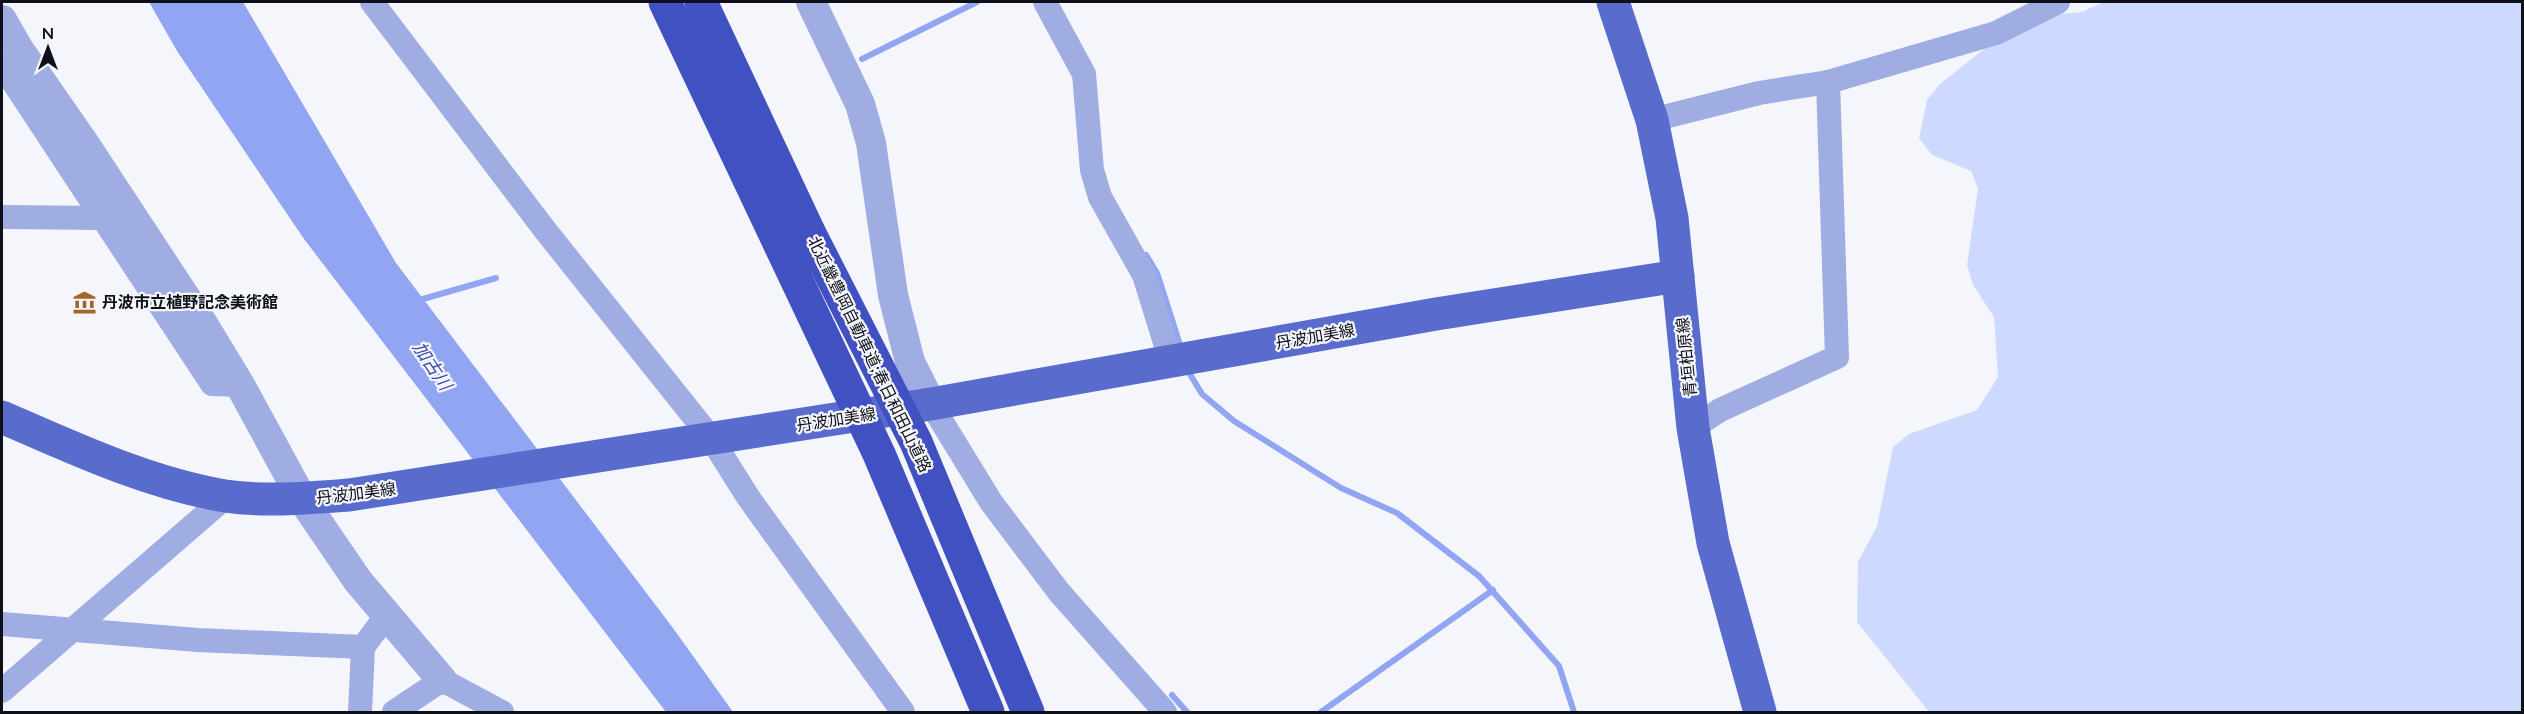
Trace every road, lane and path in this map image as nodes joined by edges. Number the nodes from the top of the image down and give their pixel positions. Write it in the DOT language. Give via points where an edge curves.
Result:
graph roads {
  1 [pos="372,2"];
  2 [pos="665,2"];
  3 [pos="701,2"];
  4 [pos="811,2"];
  5 [pos="1045,2"];
  6 [pos="1612,2"];
  7 [pos="2058,2"];
  8 [pos="2,20"];
  9 [pos="2,65"];
  10 [pos="1828,82"];
  11 [pos="1652,120"];
  12 [pos="2,217"];
  13 [pos="103,218"];
  14 [pos="795,238"];
  15 [pos="1678,276"];
  16 [pos="1171,362"];
  17 [pos="240,385"];
  18 [pos="931,404"];
  19 [pos="2,417"];
  20 [pos="1693,428"];
  21 [pos="702,440"];
  22 [pos="226,496"];
  23 [pos="302,499"];
  24 [pos="387,615"];
  25 [pos="2,624"];
  26 [pos="72,628"];
  27 [pos="363,647"];
  28 [pos="442,680"];
  29 [pos="2,691"];
  30 [pos="360,712"];
  31 [pos="394,712"];
  32 [pos="502,712"];
  33 [pos="903,712"];
  34 [pos="988,712"];
  35 [pos="1028,712"];
  36 [pos="1166,712"];
  37 [pos="1760,712"];
  1 -- 21 [label="street"];
  2 -- 14 [label="highway, 北近畿豊岡自動車道;春日和田山道路"];
  3 -- 14 [label="highway, 北近畿豊岡自動車道;春日和田山道路"];
  4 -- 18 [label="street" via="860,104 871,143 893,295 910,362"];
  5 -- 16 [label="street" via="1084,74 1092,170 1100,197 1144,274"];
  6 -- 11 [label="main road, 青垣柏原線"];
  7 -- 10 [label="street" via="1996,33"];
  8 -- 17 [label="street"];
  9 -- 13 [label="street"];
  10 -- 11 [label="street" via="1759,93"];
  10 -- 20 [label="street" via="1837,357 1720,410"];
  11 -- 15 [label="main road, 青垣柏原線" via="1672,218"];
  12 -- 13 [label="street"];
  13 -- 17 [label="street" via="212,384"];
  14 -- 34 [label="highway, 北近畿豊岡自動車道;春日和田山道路, bridge" via="879,454"];
  14 -- 35 [label="highway, 北近畿豊岡自動車道;春日和田山道路, bridge" via="916,442"];
  15 -- 16 [label="main road, 丹波加美線" via="1436,314"];
  15 -- 20 [label="main road, 青垣柏原線"];
  16 -- 18 [label="main road, 丹波加美線"];
  17 -- 23 [label="street"];
  18 -- 21 [label="main road, 丹波加美線"];
  18 -- 36 [label="street" via="991,502 1059,592"];
  19 -- 22 [label="main road, 丹波加美線" via="94,457"];
  20 -- 37 [label="main road, 青垣柏原線" via="1713,543"];
  21 -- 23 [label="main road, 丹波加美線"];
  21 -- 33 [label="street"];
  22 -- 23 [label="main road, 丹波加美線"];
  22 -- 26 [label="street"];
  23 -- 24 [label="street" via="358,581"];
  24 -- 27 [label="street"];
  24 -- 28 [label="street"];
  25 -- 26 [label="street"];
  26 -- 27 [label="street" via="198,640"];
  26 -- 29 [label="street"];
  27 -- 30 [label="street"];
  28 -- 31 [label="street"];
  28 -- 32 [label="street"];
}
